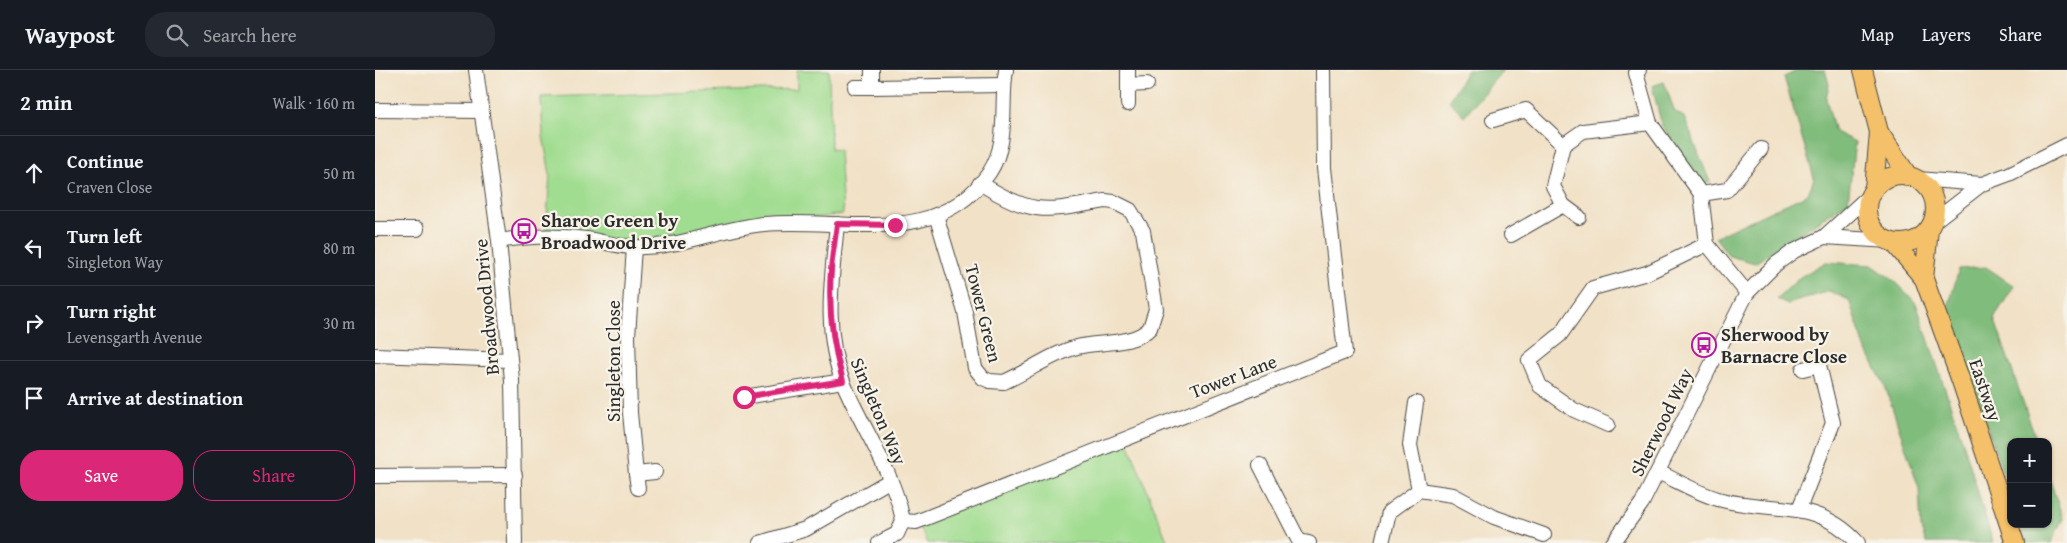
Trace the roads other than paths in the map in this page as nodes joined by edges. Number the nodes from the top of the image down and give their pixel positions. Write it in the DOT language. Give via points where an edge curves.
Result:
graph roads {
  1 [pos="476,70"];
  2 [pos="872,70"];
  3 [pos="1006,70"];
  4 [pos="1128,70"];
  5 [pos="1323,70"];
  6 [pos="1863,70"];
  7 [pos="1635,71"];
  8 [pos="1147,84"];
  9 [pos="1003,85"];
  10 [pos="1128,85"];
  11 [pos="873,87"];
  12 [pos="855,88"];
  13 [pos="1128,104"];
  14 [pos="375,110"];
  15 [pos="482,111"];
  16 [pos="1493,120"];
  17 [pos="1649,123"];
  18 [pos="1879,132"];
  19 [pos="1563,145"];
  20 [pos="2067,145"];
  21 [pos="1761,150"];
  22 [pos="1913,178"];
  23 [pos="980,183"];
  24 [pos="1982,184"];
  25 [pos="1872,192"];
  26 [pos="1701,194"];
  27 [pos="1563,205"];
  28 [pos="936,215"];
  29 [pos="1579,217"];
  30 [pos="837,224"];
  31 [pos="1931,225"];
  32 [pos="375,229"];
  33 [pos="417,229"];
  34 [pos="1511,235"];
  35 [pos="1824,237"];
  36 [pos="499,241"];
  37 [pos="1892,242"];
  38 [pos="1707,244"];
  39 [pos="634,247"];
  40 [pos="1924,279"];
  41 [pos="1747,293"];
  42 [pos="375,355"];
  43 [pos="510,360"];
  44 [pos="1803,369"];
  45 [pos="843,381"];
  46 [pos="744,397"];
  47 [pos="1416,403"];
  48 [pos="1608,425"];
  49 [pos="1260,465"];
  50 [pos="655,472"];
  51 [pos="1658,472"];
  52 [pos="515,475"];
  53 [pos="375,476"];
  54 [pos="889,481"];
  55 [pos="1419,490"];
  56 [pos="1799,508"];
  57 [pos="903,521"];
  58 [pos="1544,535"];
  59 [pos="515,543"];
  60 [pos="760,543"];
  61 [pos="879,543"];
  62 [pos="1309,543"];
  63 [pos="1382,543"];
  64 [pos="1613,543"];
  65 [pos="1858,543"];
  66 [pos="2015,543"];
  1 -- 15 [label="street, Broadwood Drive"];
  2 -- 11 [label="street"];
  3 -- 9 [label="street"];
  4 -- 10 [label="street"];
  5 -- 57 [label="street, Tower Lane" via="1324,168 1345,352 916,522"];
  6 -- 18 [label="main road"];
  7 -- 17 [label="street"];
  8 -- 10 [label="street"];
  9 -- 11 [label="street"];
  9 -- 23 [label="street" via="1001,142 994,164"];
  10 -- 13 [label="street"];
  11 -- 12 [label="street"];
  14 -- 15 [label="street"];
  15 -- 36 [label="street, Broadwood Drive"];
  16 -- 19 [label="street" via="1526,110"];
  17 -- 19 [label="street" via="1583,131"];
  17 -- 26 [label="street"];
  18 -- 22 [label="main road"];
  18 -- 25 [label="main road"];
  19 -- 27 [label="street" via="1553,186"];
  20 -- 24 [label="street"];
  21 -- 26 [label="street" via="1727,190"];
  22 -- 24 [label="street"];
  22 -- 25 [label="main road" via="1890,177"];
  22 -- 31 [label="main road" via="1931,193 1935,212"];
  23 -- 28 [label="street"];
  23 -- 28 [label="street, Tower Green" via="1024,207 1048,210 1105,201 1130,210 1143,231 1156,309 1150,328 1134,338 1089,344 1061,352 1004,382 983,378 975,368 965,312"];
  24 -- 31 [label="street"];
  25 -- 35 [label="street, Sherwood Way"];
  25 -- 37 [label="main road" via="1867,206 1868,217 1880,236"];
  26 -- 38 [label="street"];
  27 -- 29 [label="street"];
  27 -- 34 [label="street"];
  28 -- 30 [label="street" via="895,225"];
  30 -- 39 [label="street" via="763,224 686,242"];
  30 -- 45 [label="street, Singleton Way" via="831,271 830,322"];
  31 -- 37 [label="main road" via="1915,240"];
  31 -- 40 [label="main road, Eastway"];
  32 -- 33 [label="street"];
  35 -- 37 [label="street, Sherwood Way"];
  35 -- 41 [label="street, Sherwood Way" via="1794,251 1776,264"];
  36 -- 39 [label="street" via="559,237"];
  36 -- 43 [label="street, Broadwood Drive"];
  37 -- 40 [label="main road, Eastway"];
  38 -- 41 [label="street"];
  38 -- 48 [label="street" via="1647,273 1593,288 1560,335 1529,360 1540,386 1574,410"];
  39 -- 50 [label="street, Singleton Close" via="628,336 630,413 637,481"];
  40 -- 66 [label="main road, Eastway"];
  41 -- 51 [label="street, Sherwood Way"];
  42 -- 43 [label="street"];
  43 -- 52 [label="street, Broadwood Drive"];
  44 -- 56 [label="street" via="1819,365 1833,423"];
  45 -- 46 [label="street"];
  45 -- 54 [label="street, Singleton Way"];
  47 -- 55 [label="street" via="1411,445"];
  49 -- 62 [label="street" via="1299,541"];
  51 -- 56 [label="street" via="1721,500"];
  51 -- 64 [label="street, Sherwood Way" via="1642,502"];
  52 -- 53 [label="street"];
  52 -- 59 [label="street, Broadwood Drive"];
  54 -- 57 [label="street, Singleton Way"];
  54 -- 60 [label="street" via="806,529"];
  55 -- 58 [label="street" via="1453,495 1494,517"];
  55 -- 63 [label="street" via="1389,512"];
  56 -- 65 [label="street" via="1845,528"];
  57 -- 61 [label="street" via="897,534"];
}
